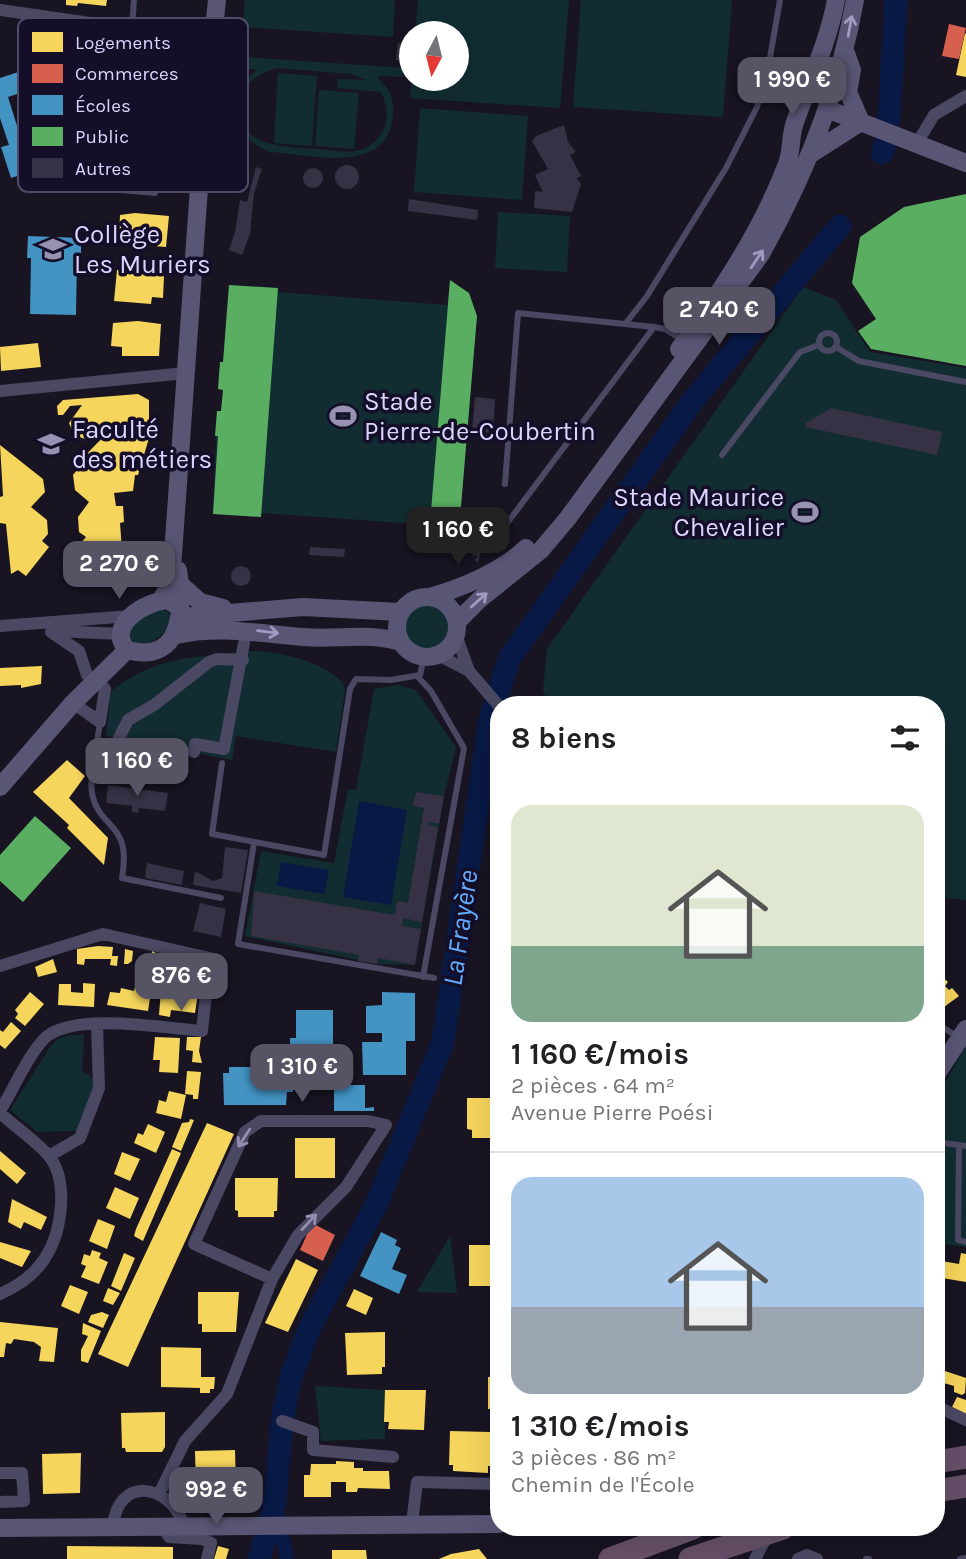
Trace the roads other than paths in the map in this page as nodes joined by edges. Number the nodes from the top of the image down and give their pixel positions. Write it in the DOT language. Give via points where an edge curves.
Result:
graph roads {
  1 [pos="134,0"];
  2 [pos="217,0"];
  3 [pos="780,0"];
  4 [pos="836,0"];
  5 [pos="855,0"];
  6 [pos="0,10"];
  7 [pos="56,18"];
  8 [pos="133,18"];
  9 [pos="216,18"];
  10 [pos="846,52"];
  11 [pos="819,60"];
  12 [pos="966,96"];
  13 [pos="827,108"];
  14 [pos="861,122"];
  15 [pos="917,144"];
  16 [pos="811,155"];
  17 [pos="788,161"];
  18 [pos="966,163"];
  19 [pos="144,192"];
  20 [pos="199,192"];
  21 [pos="155,193"];
  22 [pos="626,323"];
  23 [pos="654,327"];
  24 [pos="690,345"];
  25 [pos="820,345"];
  26 [pos="836,347"];
  27 [pos="186,373"];
  28 [pos="966,382"];
  29 [pos="0,391"];
  30 [pos="722,455"];
  31 [pos="505,484"];
  32 [pos="496,538"];
  33 [pos="173,554"];
  34 [pos="181,585"];
  35 [pos="430,597"];
  36 [pos="160,601"];
  37 [pos="244,611"];
  38 [pos="400,612"];
  39 [pos="180,613"];
  40 [pos="131,616"];
  41 [pos="0,626"];
  42 [pos="456,629"];
  43 [pos="51,632"];
  44 [pos="0,635"];
  45 [pos="176,635"];
  46 [pos="122,641"];
  47 [pos="400,642"];
  48 [pos="244,643"];
  49 [pos="431,656"];
  50 [pos="243,660"];
  51 [pos="469,671"];
  52 [pos="417,676"];
  53 [pos="92,677"];
  54 [pos="490,696"];
  55 [pos="73,704"];
  56 [pos="100,722"];
  57 [pos="119,738"];
  58 [pos="194,752"];
  59 [pos="222,763"];
  60 [pos="0,772"];
  61 [pos="0,787"];
  62 [pos="254,843"];
  63 [pos="221,898"];
  64 [pos="0,966"];
  65 [pos="423,977"];
  66 [pos="434,978"];
  67 [pos="97,1025"];
  68 [pos="945,1026"];
  69 [pos="963,1033"];
  70 [pos="945,1060"];
  71 [pos="0,1112"];
  72 [pos="945,1143"];
  73 [pos="963,1146"];
  74 [pos="49,1156"];
  75 [pos="966,1242"];
  76 [pos="272,1279"];
  77 [pos="0,1294"];
  78 [pos="945,1410"];
  79 [pos="966,1420"];
  80 [pos="282,1421"];
  81 [pos="393,1457"];
  82 [pos="966,1457"];
  83 [pos="945,1460"];
  84 [pos="0,1472"];
  85 [pos="490,1484"];
  86 [pos="966,1486"];
  87 [pos="945,1490"];
  88 [pos="160,1492"];
  89 [pos="0,1502"];
  90 [pos="490,1515"];
  91 [pos="446,1522"];
  92 [pos="412,1523"];
  93 [pos="490,1524"];
  94 [pos="163,1526"];
  95 [pos="184,1526"];
  96 [pos="113,1527"];
  97 [pos="0,1528"];
  98 [pos="672,1536"];
  99 [pos="759,1536"];
  100 [pos="767,1536"];
  101 [pos="966,1558"];
  102 [pos="207,1559"];
  103 [pos="610,1559"];
  104 [pos="690,1559"];
  105 [pos="755,1559"];
  106 [pos="798,1559"];
  107 [pos="817,1559"];
  108 [pos="960,1559"];
  1 -- 8 [label="lane"];
  2 -- 9 [label="main road"];
  3 -- 22 [label="lane" via="757,107 726,168"];
  4 -- 11 [label="main road"];
  10 -- 5 [label="main road, one-way"];
  6 -- 7 [label="street"];
  10 -- 13 [label="main road"];
  10 -- 14 [label="main road" via="852,70 848,92"];
  11 -- 13 [label="main road" via="826,68"];
  11 -- 17 [label="main road" via="794,125"];
  12 -- 15 [label="street" via="934,115"];
  13 -- 14 [label="main road"];
  13 -- 16 [label="main road"];
  13 -- 17 [label="main road" via="815,115"];
  14 -- 15 [label="main road"];
  14 -- 16 [label="main road"];
  15 -- 18 [label="main road"];
  24 -- 16 [label="main road, one-way" via="761,254"];
  17 -- 24 [label="main road" via="768,208"];
  19 -- 21 [label="lane"];
  20 -- 27 [label="main road"];
  22 -- 23 [label="lane"];
  22 -- 31 [label="lane" via="518,313"];
  23 -- 24 [label="lane"];
  23 -- 32 [label="lane"];
  24 -- 35 [label="main road" via="536,539 498,569"];
  42 -- 24 [label="main road, one-way" via="480,599 541,551"];
  25 -- 26 [label="lane" via="828,351"];
  25 -- 26 [label="lane" via="821,337 829,333 836,338"];
  25 -- 30 [label="lane" via="800,352"];
  26 -- 28 [label="lane" via="859,361"];
  27 -- 29 [label="street"];
  27 -- 33 [label="main road"];
  33 -- 34 [label="main road"];
  33 -- 36 [label="main road" via="170,586"];
  34 -- 37 [label="main road" via="211,607"];
  34 -- 39 [label="main road"];
  35 -- 38 [label="main road" via="412,600"];
  35 -- 42 [label="main road" via="447,605"];
  36 -- 39 [label="main road" via="168,600"];
  36 -- 40 [label="main road"];
  37 -- 38 [label="main road" via="331,607"];
  37 -- 39 [label="main road"];
  38 -- 47 [label="main road"];
  39 -- 45 [label="main road"];
  40 -- 41 [label="street"];
  40 -- 46 [label="main road"];
  42 -- 49 [label="main road" via="452,643"];
  42 -- 51 [label="street"];
  43 -- 44 [label="street"];
  43 -- 46 [label="street" via="91,630"];
  43 -- 53 [label="street" via="79,650"];
  45 -- 46 [label="main road" via="148,652"];
  45 -- 47 [label="main road, one-way" via="244,630 303,637 368,636"];
  46 -- 53 [label="main road"];
  47 -- 49 [label="main road" via="410,652"];
  48 -- 50 [label="street"];
  49 -- 51 [label="street"];
  49 -- 52 [label="lane"];
  50 -- 57 [label="street" via="209,662 128,720"];
  50 -- 58 [label="street" via="224,749 194,744"];
  51 -- 54 [label="street"];
  52 -- 62 [label="lane" via="356,679 350,688 324,855"];
  52 -- 65 [label="lane" via="431,691 464,748"];
  53 -- 55 [label="main road"];
  53 -- 56 [label="street" via="105,689"];
  53 -- 60 [label="main road"];
  55 -- 56 [label="street"];
  55 -- 61 [label="main road"];
  56 -- 63 [label="lane" via="92,793 121,835 126,857 122,878"];
  59 -- 62 [label="lane" via="212,834"];
  62 -- 65 [label="lane" via="238,944"];
  64 -- 67 [label="street" via="103,934 210,958 202,1031"];
  65 -- 66 [label="lane"];
  67 -- 71 [label="street" via="56,1029 44,1039"];
  67 -- 74 [label="street" via="99,1088 80,1138"];
  68 -- 69 [label="lane"];
  69 -- 70 [label="main road"];
  71 -- 74 [label="street"];
  72 -- 73 [label="lane"];
  73 -- 75 [label="lane" via="958,1240"];
  74 -- 77 [label="street" via="60,1178 59,1221 51,1245 22,1284"];
  76 -- 76 [label="street, one-way" via="298,1235 346,1187 386,1125 261,1121 245,1132 194,1244"];
  76 -- 88 [label="street" via="227,1394 185,1441"];
  78 -- 79 [label="street"];
  80 -- 81 [label="street" via="313,1432 313,1450"];
  82 -- 83 [label="highway"];
  84 -- 89 [label="street" via="22,1472 24,1501"];
  85 -- 92 [label="street" via="417,1482"];
  86 -- 87 [label="highway"];
  88 -- 95 [label="street" via="174,1505"];
  88 -- 96 [label="street" via="138,1491 124,1499"];
  90 -- 91 [label="main road"];
  91 -- 92 [label="main road"];
  91 -- 93 [label="main road"];
  92 -- 95 [label="main road"];
  94 -- 95 [label="main road"];
  94 -- 96 [label="main road"];
  94 -- 102 [label="street" via="169,1537 211,1543"];
  96 -- 97 [label="main road"];
  98 -- 103 [label="highway"];
  99 -- 104 [label="highway"];
  100 -- 105 [label="street"];
  101 -- 108 [label="lane"];
  106 -- 107 [label="street" via="807,1555"];
}
